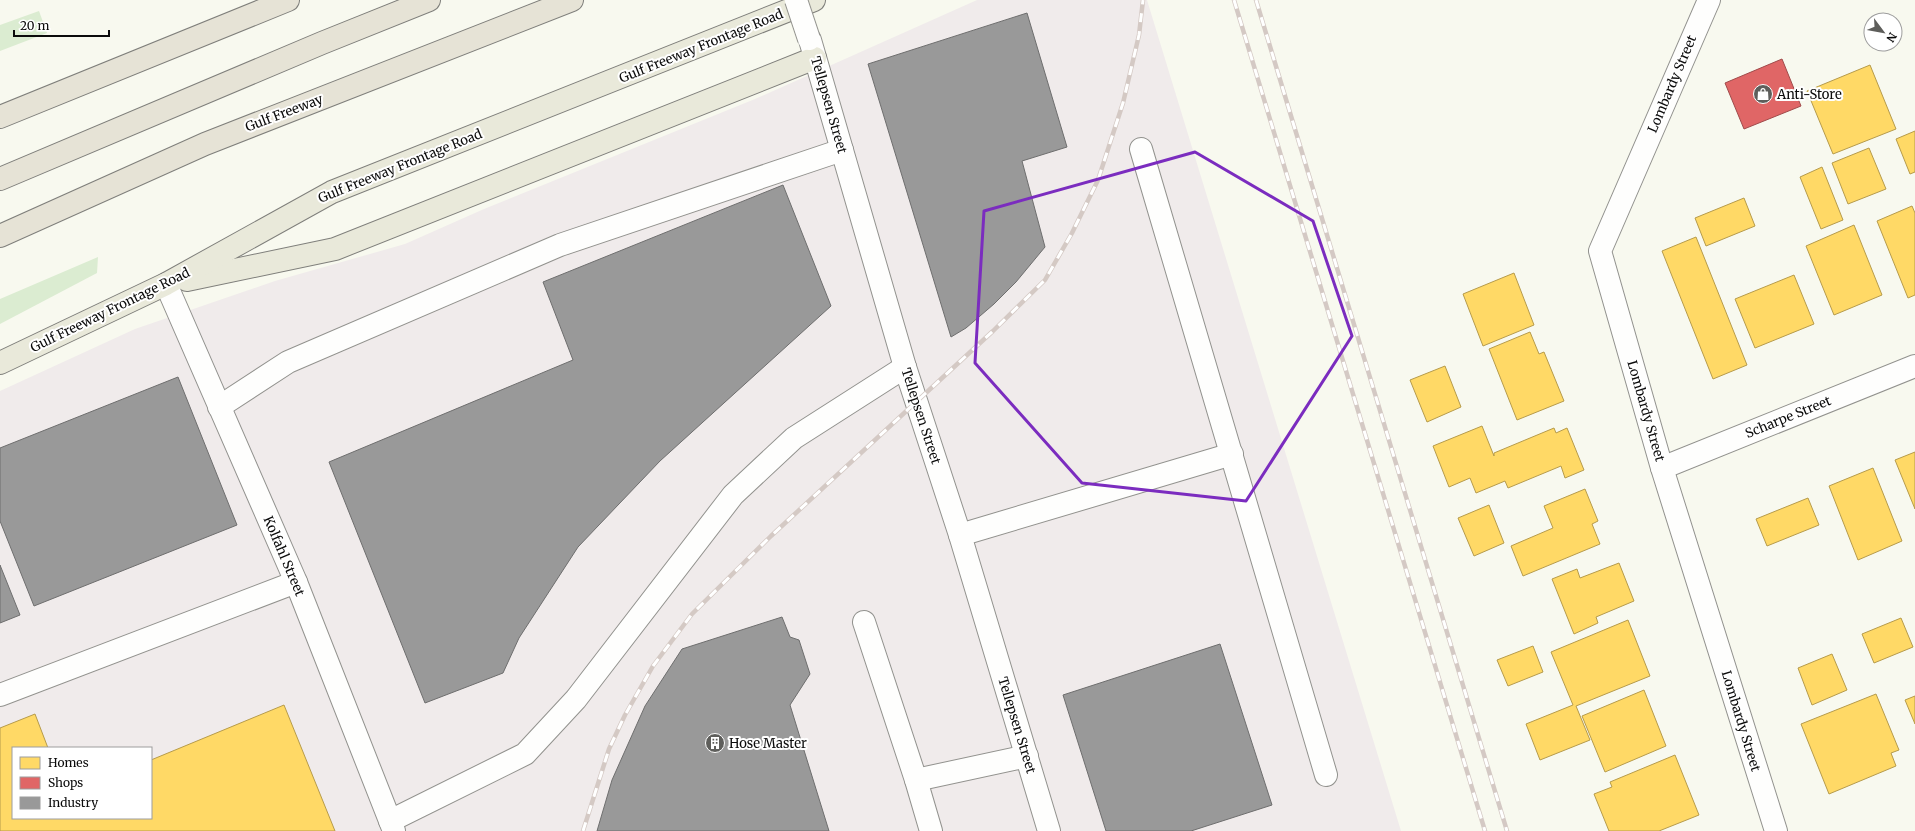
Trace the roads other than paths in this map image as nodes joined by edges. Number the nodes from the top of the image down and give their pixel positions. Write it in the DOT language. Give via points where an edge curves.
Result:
graph roads {
  1 [pos="288,0"];
  2 [pos="429,0"];
  3 [pos="572,0"];
  4 [pos="796,0"];
  5 [pos="814,0"];
  6 [pos="1708,0"];
  7 [pos="812,48"];
  8 [pos="51,96"];
  9 [pos="0,100"];
  10 [pos="0,117"];
  11 [pos="205,144"];
  12 [pos="1141,149"];
  13 [pos="842,150"];
  14 [pos="0,180"];
  15 [pos="0,236"];
  16 [pos="0,251"];
  17 [pos="166,284"];
  18 [pos="0,363"];
  19 [pos="1915,366"];
  20 [pos="905,367"];
  21 [pos="219,406"];
  22 [pos="1232,454"];
  23 [pos="1662,468"];
  24 [pos="960,535"];
  25 [pos="296,582"];
  26 [pos="864,622"];
  27 [pos="0,695"];
  28 [pos="1027,756"];
  29 [pos="1326,775"];
  30 [pos="916,780"];
  31 [pos="392,826"];
  32 [pos="931,831"];
  33 [pos="1049,831"];
  34 [pos="1776,831"];
  1 -- 8 [label="highway"];
  2 -- 14 [label="highway" via="322,42"];
  3 -- 11 [label="highway, Gulf Freeway"];
  4 -- 7 [label="street, Tellepsen Street, bridge"];
  5 -- 17 [label="main road, Gulf Freeway Frontage Road" via="332,192"];
  6 -- 23 [label="street, Lombardy Street" via="1600,251"];
  7 -- 13 [label="street, Tellepsen Street"];
  7 -- 17 [label="main road" via="335,249"];
  8 -- 9 [label="highway"];
  8 -- 10 [label="highway"];
  11 -- 15 [label="highway, Gulf Freeway"];
  11 -- 16 [label="highway"];
  12 -- 22 [label="street"];
  13 -- 20 [label="street, Tellepsen Street"];
  13 -- 21 [label="street" via="560,245 288,362"];
  17 -- 18 [label="main road, Gulf Freeway Frontage Road"];
  17 -- 21 [label="street, Kolfahl Street"];
  19 -- 23 [label="street, Scharpe Street"];
  20 -- 24 [label="street, Tellepsen Street"];
  20 -- 31 [label="street" via="794,438 733,495 576,699 525,754"];
  21 -- 25 [label="street, Kolfahl Street"];
  22 -- 24 [label="street"];
  22 -- 29 [label="street"];
  23 -- 34 [label="street, Lombardy Street"];
  24 -- 28 [label="street, Tellepsen Street"];
  25 -- 27 [label="street"];
  25 -- 31 [label="street, Kolfahl Street"];
  26 -- 30 [label="street"];
  28 -- 30 [label="street"];
  28 -- 33 [label="street, Tellepsen Street"];
  30 -- 32 [label="street"];
}
